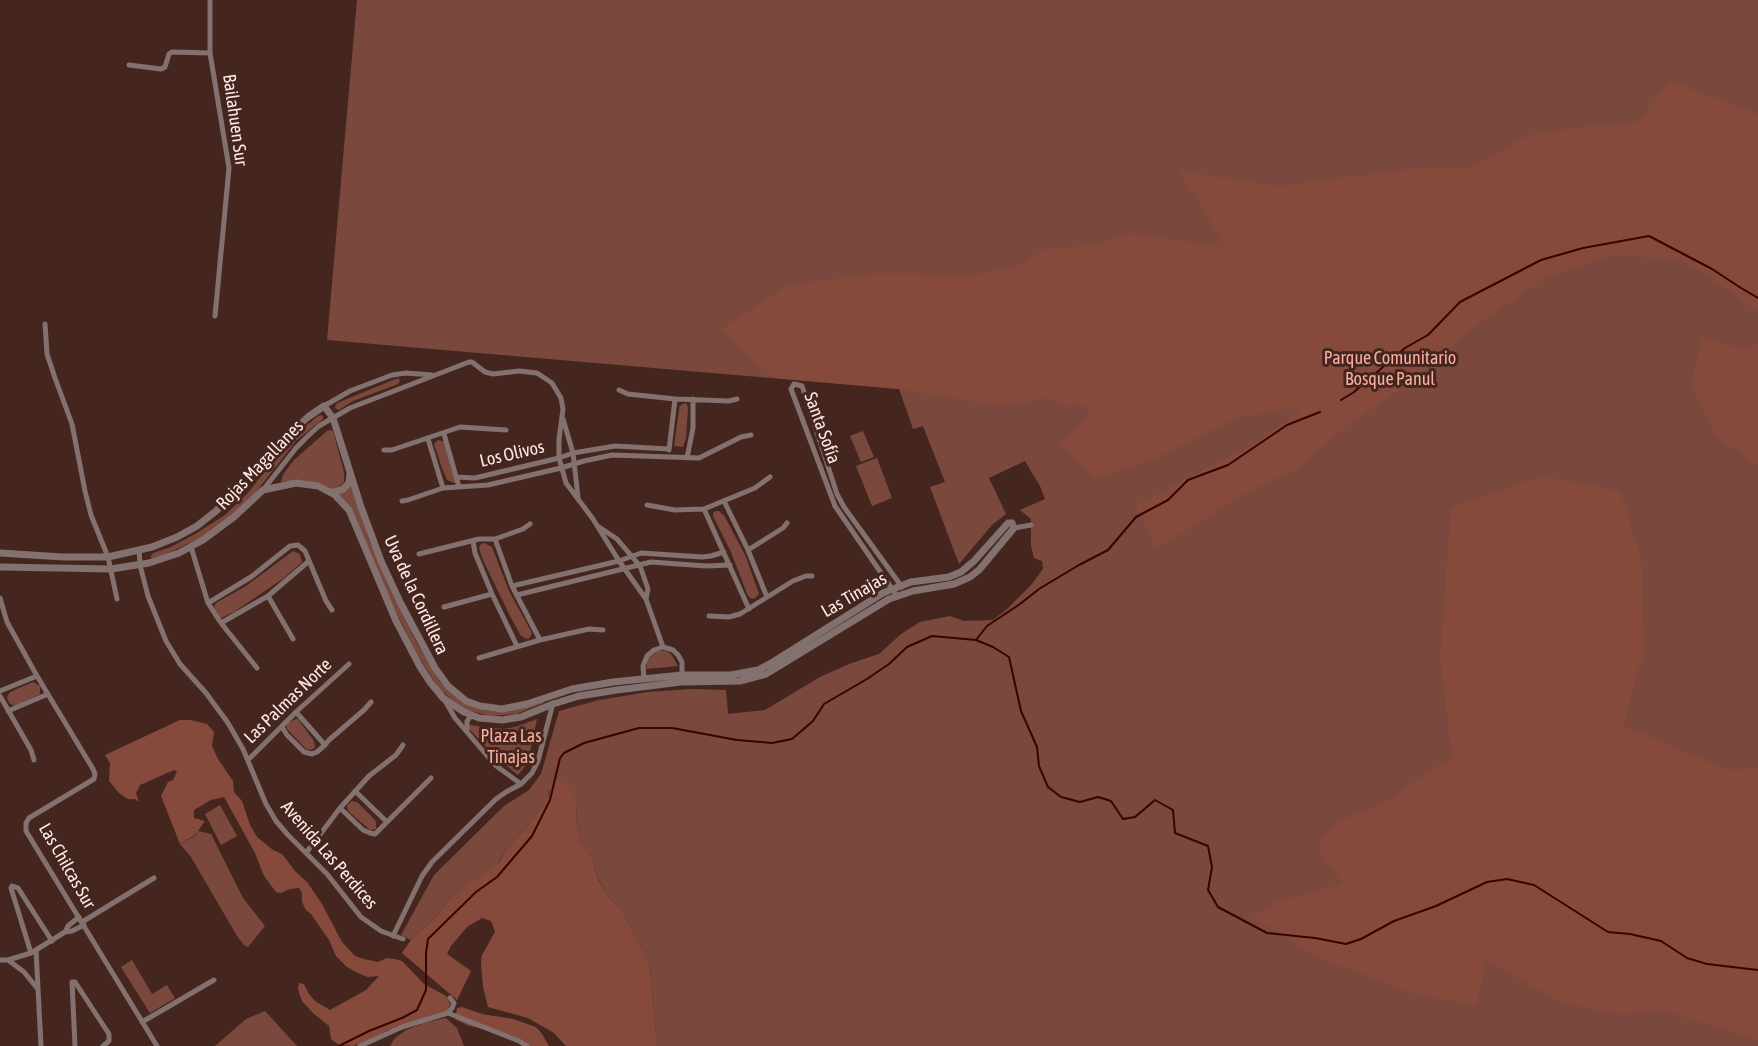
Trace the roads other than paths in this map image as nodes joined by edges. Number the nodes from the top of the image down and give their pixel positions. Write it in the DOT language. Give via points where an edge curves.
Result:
graph roads {
  1 [pos="210,0"];
  2 [pos="210,53"];
  3 [pos="129,65"];
  4 [pos="215,316"];
  5 [pos="45,324"];
  6 [pos="434,375"];
  7 [pos="619,390"];
  8 [pos="675,399"];
  9 [pos="693,399"];
  10 [pos="737,399"];
  11 [pos="324,406"];
  12 [pos="562,415"];
  13 [pos="333,418"];
  14 [pos="506,430"];
  15 [pos="444,434"];
  16 [pos="751,435"];
  17 [pos="428,439"];
  18 [pos="669,449"];
  19 [pos="384,450"];
  20 [pos="573,453"];
  21 [pos="559,458"];
  22 [pos="668,458"];
  23 [pos="687,458"];
  24 [pos="574,464"];
  25 [pos="561,468"];
  26 [pos="350,474"];
  27 [pos="457,477"];
  28 [pos="770,477"];
  29 [pos="459,487"];
  30 [pos="443,488"];
  31 [pos="263,490"];
  32 [pos="331,492"];
  33 [pos="578,497"];
  34 [pos="402,501"];
  35 [pos="724,501"];
  36 [pos="648,505"];
  37 [pos="704,509"];
  38 [pos="787,523"];
  39 [pos="530,524"];
  40 [pos="1031,525"];
  41 [pos="598,526"];
  42 [pos="1014,528"];
  43 [pos="495,539"];
  44 [pos="473,541"];
  45 [pos="191,547"];
  46 [pos="139,550"];
  47 [pos="748,550"];
  48 [pos="724,552"];
  49 [pos="0,553"];
  50 [pos="419,554"];
  51 [pos="633,556"];
  52 [pos="108,557"];
  53 [pos="309,561"];
  54 [pos="620,561"];
  55 [pos="140,565"];
  56 [pos="730,565"];
  57 [pos="640,566"];
  58 [pos="0,567"];
  59 [pos="111,569"];
  60 [pos="626,570"];
  61 [pos="812,576"];
  62 [pos="512,586"];
  63 [pos="903,589"];
  64 [pos="895,592"];
  65 [pos="492,594"];
  66 [pos="517,595"];
  67 [pos="268,596"];
  68 [pos="767,597"];
  69 [pos="0,598"];
  70 [pos="117,599"];
  71 [pos="646,599"];
  72 [pos="208,603"];
  73 [pos="444,607"];
  74 [pos="749,609"];
  75 [pos="332,610"];
  76 [pos="709,616"];
  77 [pos="221,623"];
  78 [pos="603,630"];
  79 [pos="293,639"];
  80 [pos="540,640"];
  81 [pos="517,646"];
  82 [pos="663,647"];
  83 [pos="479,658"];
  84 [pos="349,664"];
  85 [pos="257,668"];
  86 [pos="682,675"];
  87 [pos="37,676"];
  88 [pos="644,678"];
  89 [pos="0,691"];
  90 [pos="48,694"];
  91 [pos="554,695"];
  92 [pos="0,696"];
  93 [pos="443,698"];
  94 [pos="370,702"];
  95 [pos="553,704"];
  96 [pos="9,711"];
  97 [pos="296,712"];
  98 [pos="472,715"];
  99 [pos="282,728"];
  100 [pos="469,735"];
  101 [pos="326,745"];
  102 [pos="403,745"];
  103 [pos="34,760"];
  104 [pos="248,760"];
  105 [pos="430,778"];
  106 [pos="520,784"];
  107 [pos="355,791"];
  108 [pos="340,808"];
  109 [pos="387,822"];
  110 [pos="306,853"];
  111 [pos="154,878"];
  112 [pos="81,921"];
  113 [pos="393,936"];
  114 [pos="403,939"];
  115 [pos="52,941"];
  116 [pos="33,952"];
  117 [pos="0,960"];
  118 [pos="8,960"];
  119 [pos="214,980"];
  120 [pos="39,990"];
  121 [pos="450,998"];
  122 [pos="448,1013"];
  123 [pos="142,1022"];
  124 [pos="41,1046"];
  125 [pos="75,1046"];
  126 [pos="103,1046"];
  127 [pos="157,1046"];
  128 [pos="360,1046"];
  129 [pos="526,1046"];
  1 -- 2 [label="street, Bailahuen Sur"];
  2 -- 3 [label="street" via="172,52 161,69"];
  2 -- 4 [label="street, Bailahuen Sur" via="228,168"];
  5 -- 52 [label="street" via="48,354 74,431 84,491"];
  6 -- 11 [label="street, Rojas Magallanes" via="392,375"];
  6 -- 12 [label="street, Rojas Magallanes" via="469,362 493,374 525,371 543,376 558,393"];
  6 -- 13 [label="street, Rojas Magallanes"];
  7 -- 8 [label="street"];
  8 -- 9 [label="street"];
  8 -- 18 [label="street"];
  9 -- 10 [label="street"];
  9 -- 23 [label="street"];
  11 -- 13 [label="street, Uva de la Cordillera"];
  11 -- 46 [label="street, Rojas Magallanes" via="295,427 207,519 177,537"];
  12 -- 20 [label="street"];
  12 -- 21 [label="street"];
  13 -- 26 [label="street, Uva de la Cordillera"];
  13 -- 31 [label="street, Rojas Magallanes" via="296,448"];
  14 -- 15 [label="street" via="460,427"];
  15 -- 17 [label="street"];
  15 -- 27 [label="street"];
  16 -- 23 [label="street, Los Olivos" via="699,458"];
  17 -- 19 [label="street"];
  17 -- 30 [label="street"];
  18 -- 20 [label="street, Los Olivos" via="615,446"];
  18 -- 22 [label="street"];
  20 -- 21 [label="street, Los Olivos"];
  20 -- 24 [label="street"];
  21 -- 25 [label="street"];
  21 -- 27 [label="street, Los Olivos" via="475,478"];
  22 -- 23 [label="street, Los Olivos"];
  22 -- 24 [label="street, Los Olivos" via="612,455"];
  24 -- 25 [label="street, Los Olivos"];
  24 -- 33 [label="street"];
  25 -- 29 [label="street, Los Olivos"];
  25 -- 33 [label="street" via="566,483"];
  26 -- 32 [label="street" via="346,486"];
  26 -- 91 [label="street, Uva de la Cordillera" via="381,561 448,686 466,700 495,709"];
  27 -- 29 [label="street"];
  28 -- 35 [label="street"];
  29 -- 30 [label="street, Los Olivos"];
  30 -- 34 [label="street, Los Olivos"];
  31 -- 32 [label="street" via="303,483"];
  31 -- 45 [label="street, Rojas Magallanes" via="234,517"];
  32 -- 93 [label="street, Uva de la Cordillera" via="349,510 396,621 419,665"];
  33 -- 41 [label="street"];
  35 -- 37 [label="street"];
  35 -- 47 [label="street"];
  36 -- 37 [label="street" via="675,510"];
  37 -- 48 [label="street"];
  38 -- 47 [label="street"];
  39 -- 43 [label="street"];
  40 -- 42 [label="street"];
  41 -- 51 [label="street"];
  41 -- 54 [label="street"];
  42 -- 63 [label="street, Las Tinajas" via="1008,523 961,572 922,580"];
  43 -- 44 [label="street"];
  43 -- 62 [label="street"];
  44 -- 50 [label="street"];
  44 -- 65 [label="street"];
  45 -- 55 [label="street, Rojas Magallanes"];
  45 -- 72 [label="street"];
  46 -- 52 [label="street, Rojas Magallanes"];
  46 -- 55 [label="street, Avenida Las Perdices"];
  47 -- 68 [label="street"];
  48 -- 51 [label="street" via="711,556"];
  48 -- 56 [label="street"];
  49 -- 52 [label="street, Rojas Magallanes"];
  51 -- 54 [label="street"];
  51 -- 57 [label="street"];
  52 -- 59 [label="street"];
  53 -- 67 [label="street"];
  53 -- 72 [label="street" via="301,547 290,546 251,577"];
  53 -- 75 [label="street"];
  54 -- 60 [label="street"];
  54 -- 62 [label="street"];
  55 -- 59 [label="street, Rojas Magallanes"];
  55 -- 104 [label="street, Avenida Las Perdices" via="152,608 170,649 222,713"];
  56 -- 57 [label="street" via="651,562"];
  56 -- 74 [label="street"];
  57 -- 60 [label="street"];
  57 -- 71 [label="street" via="648,589"];
  58 -- 59 [label="street, Rojas Magallanes"];
  59 -- 70 [label="street"];
  60 -- 66 [label="street"];
  60 -- 71 [label="street"];
  61 -- 68 [label="street" via="793,581"];
  62 -- 66 [label="street"];
  63 -- 64 [label="street, Las Tinajas"];
  63 -- 64 [label="street, Santa Sofía" via="837,494 802,386 794,384 791,389 835,506"];
  64 -- 86 [label="street, Las Tinajas" via="883,593 758,670 731,675"];
  64 -- 95 [label="street, Las Tinajas" via="775,670 757,677 635,687"];
  65 -- 73 [label="street"];
  65 -- 81 [label="street"];
  66 -- 80 [label="street"];
  67 -- 77 [label="street"];
  67 -- 79 [label="street"];
  68 -- 74 [label="street"];
  69 -- 87 [label="street, Las Chilcas Sur" via="7,622"];
  71 -- 82 [label="street"];
  72 -- 77 [label="street"];
  74 -- 76 [label="street" via="729,617"];
  77 -- 85 [label="street"];
  78 -- 80 [label="street" via="589,629"];
  80 -- 81 [label="street"];
  81 -- 83 [label="street"];
  82 -- 86 [label="street" via="678,655"];
  82 -- 88 [label="street" via="645,659"];
  84 -- 97 [label="street, Las Palmas Norte"];
  86 -- 88 [label="street, Las Tinajas"];
  87 -- 89 [label="street"];
  87 -- 90 [label="street, Las Chilcas Sur"];
  88 -- 91 [label="street, Las Tinajas"];
  90 -- 96 [label="street"];
  90 -- 112 [label="street, Las Chilcas Sur" via="93,769 94,779 29,818 26,828"];
  91 -- 95 [label="street"];
  92 -- 96 [label="street"];
  93 -- 98 [label="street, Uva de la Cordillera"];
  93 -- 100 [label="street, Uva de la Cordillera"];
  94 -- 101 [label="street"];
  95 -- 98 [label="street, Uva de la Cordillera" via="509,720"];
  95 -- 106 [label="street" via="536,766"];
  96 -- 103 [label="street"];
  97 -- 99 [label="street, Las Palmas Norte"];
  97 -- 101 [label="street"];
  98 -- 100 [label="street" via="466,724"];
  99 -- 101 [label="street" via="304,752 312,754"];
  99 -- 104 [label="street, Las Palmas Norte"];
  100 -- 106 [label="street, Uva de la Cordillera" via="495,765"];
  102 -- 107 [label="street"];
  104 -- 110 [label="street, Avenida Las Perdices" via="271,813"];
  105 -- 109 [label="street"];
  106 -- 113 [label="street" via="496,799 432,862"];
  107 -- 108 [label="street"];
  107 -- 109 [label="street"];
  108 -- 109 [label="street" via="370,833 375,834"];
  108 -- 110 [label="street"];
  110 -- 113 [label="street, Avenida Las Perdices" via="361,917"];
  111 -- 112 [label="street"];
  112 -- 115 [label="street" via="68,926"];
  112 -- 123 [label="street, Las Chilcas Sur"];
  113 -- 114 [label="street, Avenida Las Perdices"];
  115 -- 116 [label="street"];
  115 -- 116 [label="street" via="18,888 12,886"];
  116 -- 118 [label="street"];
  116 -- 120 [label="street"];
  117 -- 118 [label="street"];
  118 -- 120 [label="street"];
  119 -- 123 [label="street"];
  120 -- 124 [label="street"];
  121 -- 122 [label="street" via="454,1003"];
  122 -- 128 [label="street" via="402,1027"];
  122 -- 129 [label="street"];
  123 -- 127 [label="street, Las Chilcas Sur"];
  125 -- 126 [label="street" via="72,982 109,1034 109,1041"];
}
